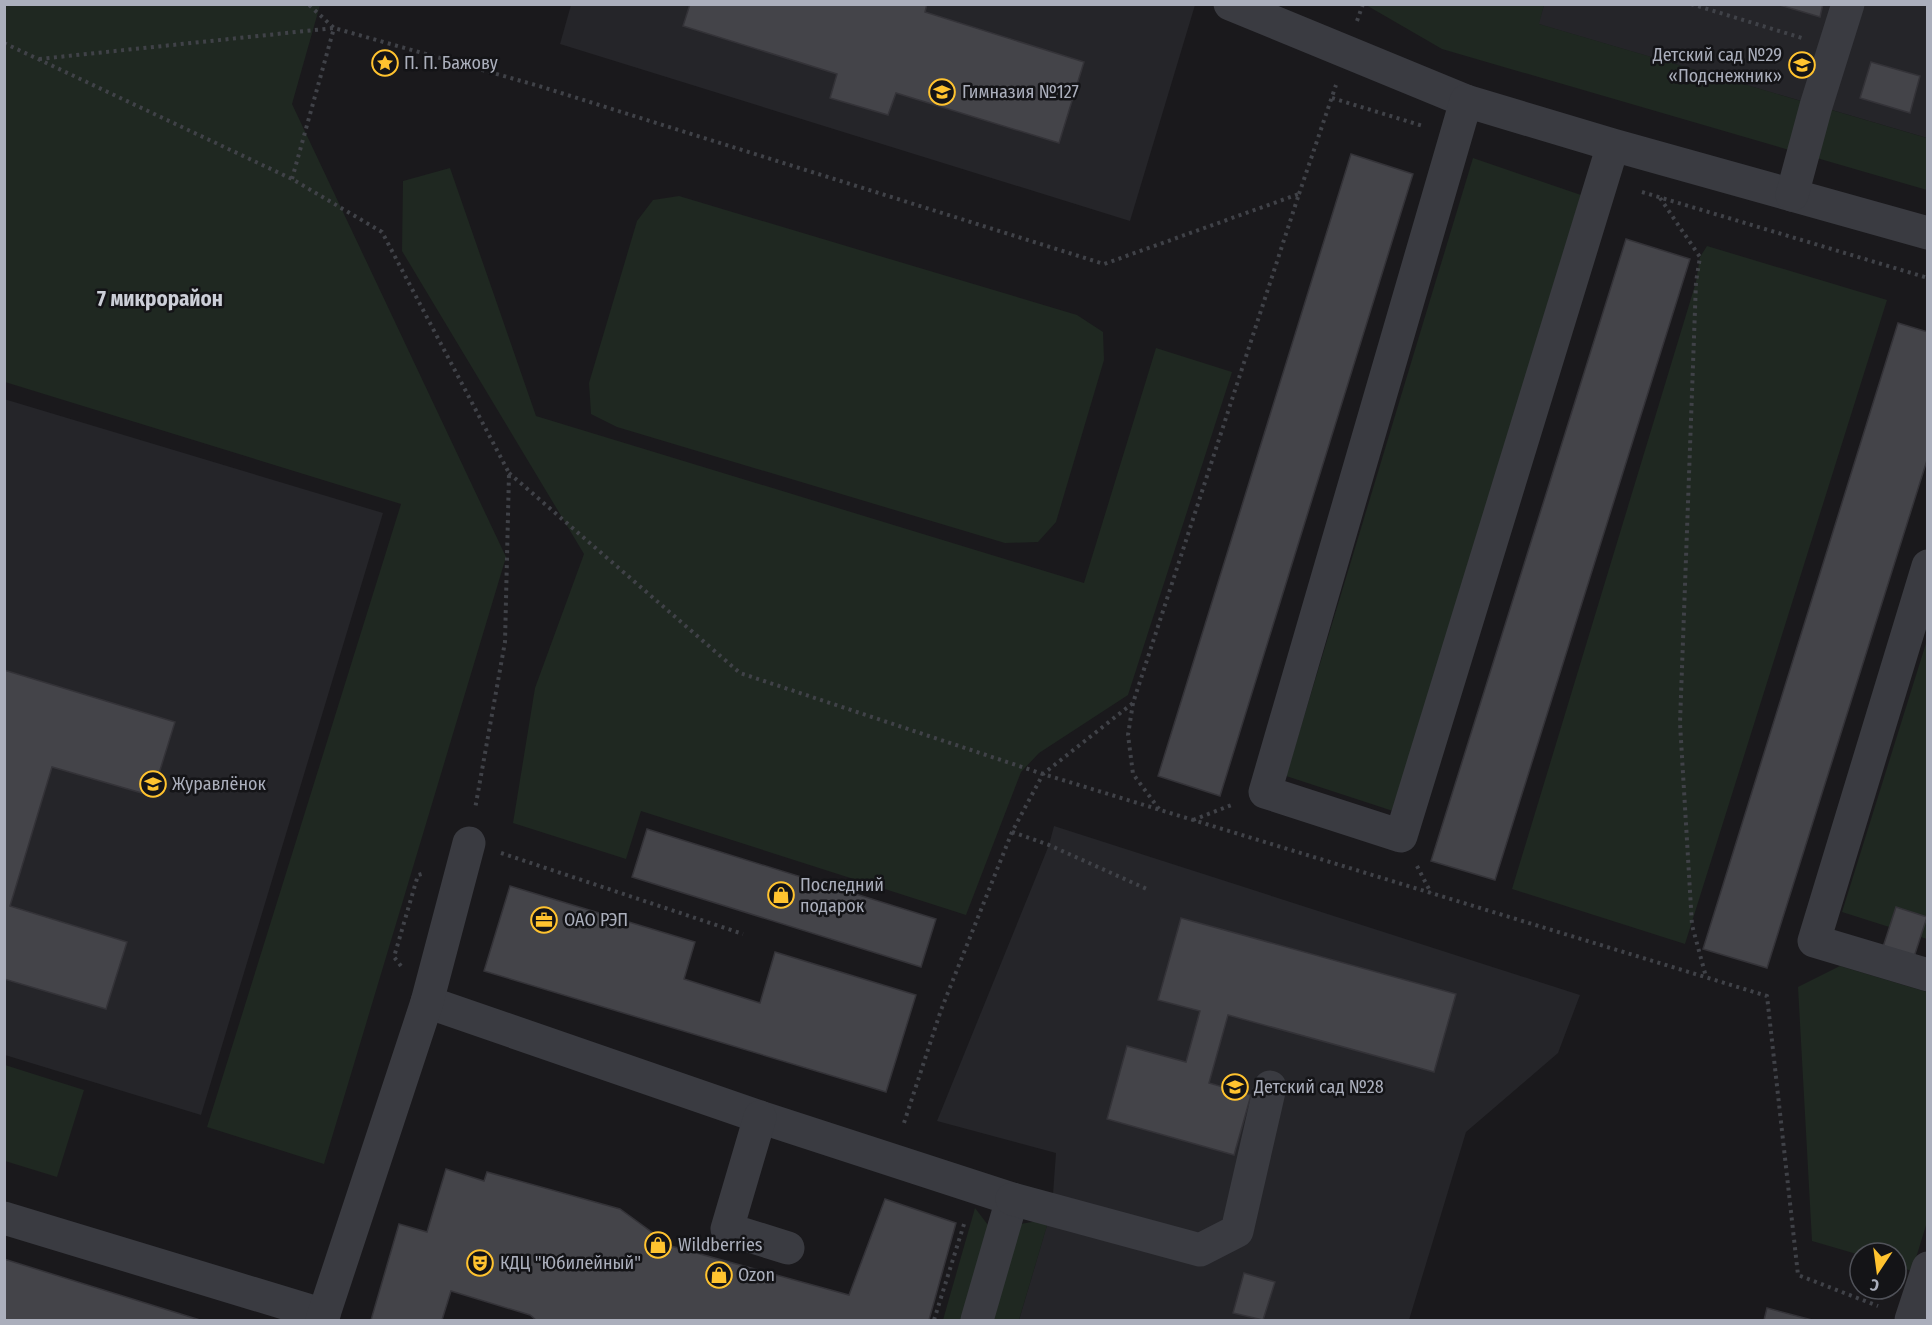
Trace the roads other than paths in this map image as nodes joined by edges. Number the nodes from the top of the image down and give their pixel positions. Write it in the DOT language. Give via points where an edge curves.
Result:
graph roads {
  1 [pos="1230,4"];
  2 [pos="1848,4"];
  3 [pos="1466,101"];
  4 [pos="1613,145"];
  5 [pos="1792,195"];
  6 [pos="1928,233"];
  7 [pos="1928,566"];
  8 [pos="469,843"];
  9 [pos="1928,975"];
  10 [pos="427,1002"];
  11 [pos="1270,1088"];
  12 [pos="760,1117"];
  13 [pos="1012,1199"];
  14 [pos="4,1218"];
  15 [pos="788,1248"];
  16 [pos="1928,1268"];
  17 [pos="323,1318"];
  18 [pos="1911,1319"];
  19 [pos="977,1320"];
  1 -- 3 [label="lane"];
  2 -- 5 [label="lane"];
  3 -- 4 [label="lane"];
  3 -- 4 [label="lane" via="1265,792 1401,836"];
  4 -- 5 [label="lane"];
  5 -- 6 [label="lane"];
  7 -- 9 [label="lane" via="1814,941"];
  8 -- 10 [label="lane"];
  10 -- 12 [label="lane"];
  10 -- 17 [label="lane"];
  11 -- 13 [label="lane" via="1237,1232 1200,1250"];
  12 -- 13 [label="lane"];
  12 -- 15 [label="lane" via="728,1229"];
  13 -- 19 [label="lane"];
  14 -- 17 [label="lane"];
  16 -- 18 [label="lane"];
}
